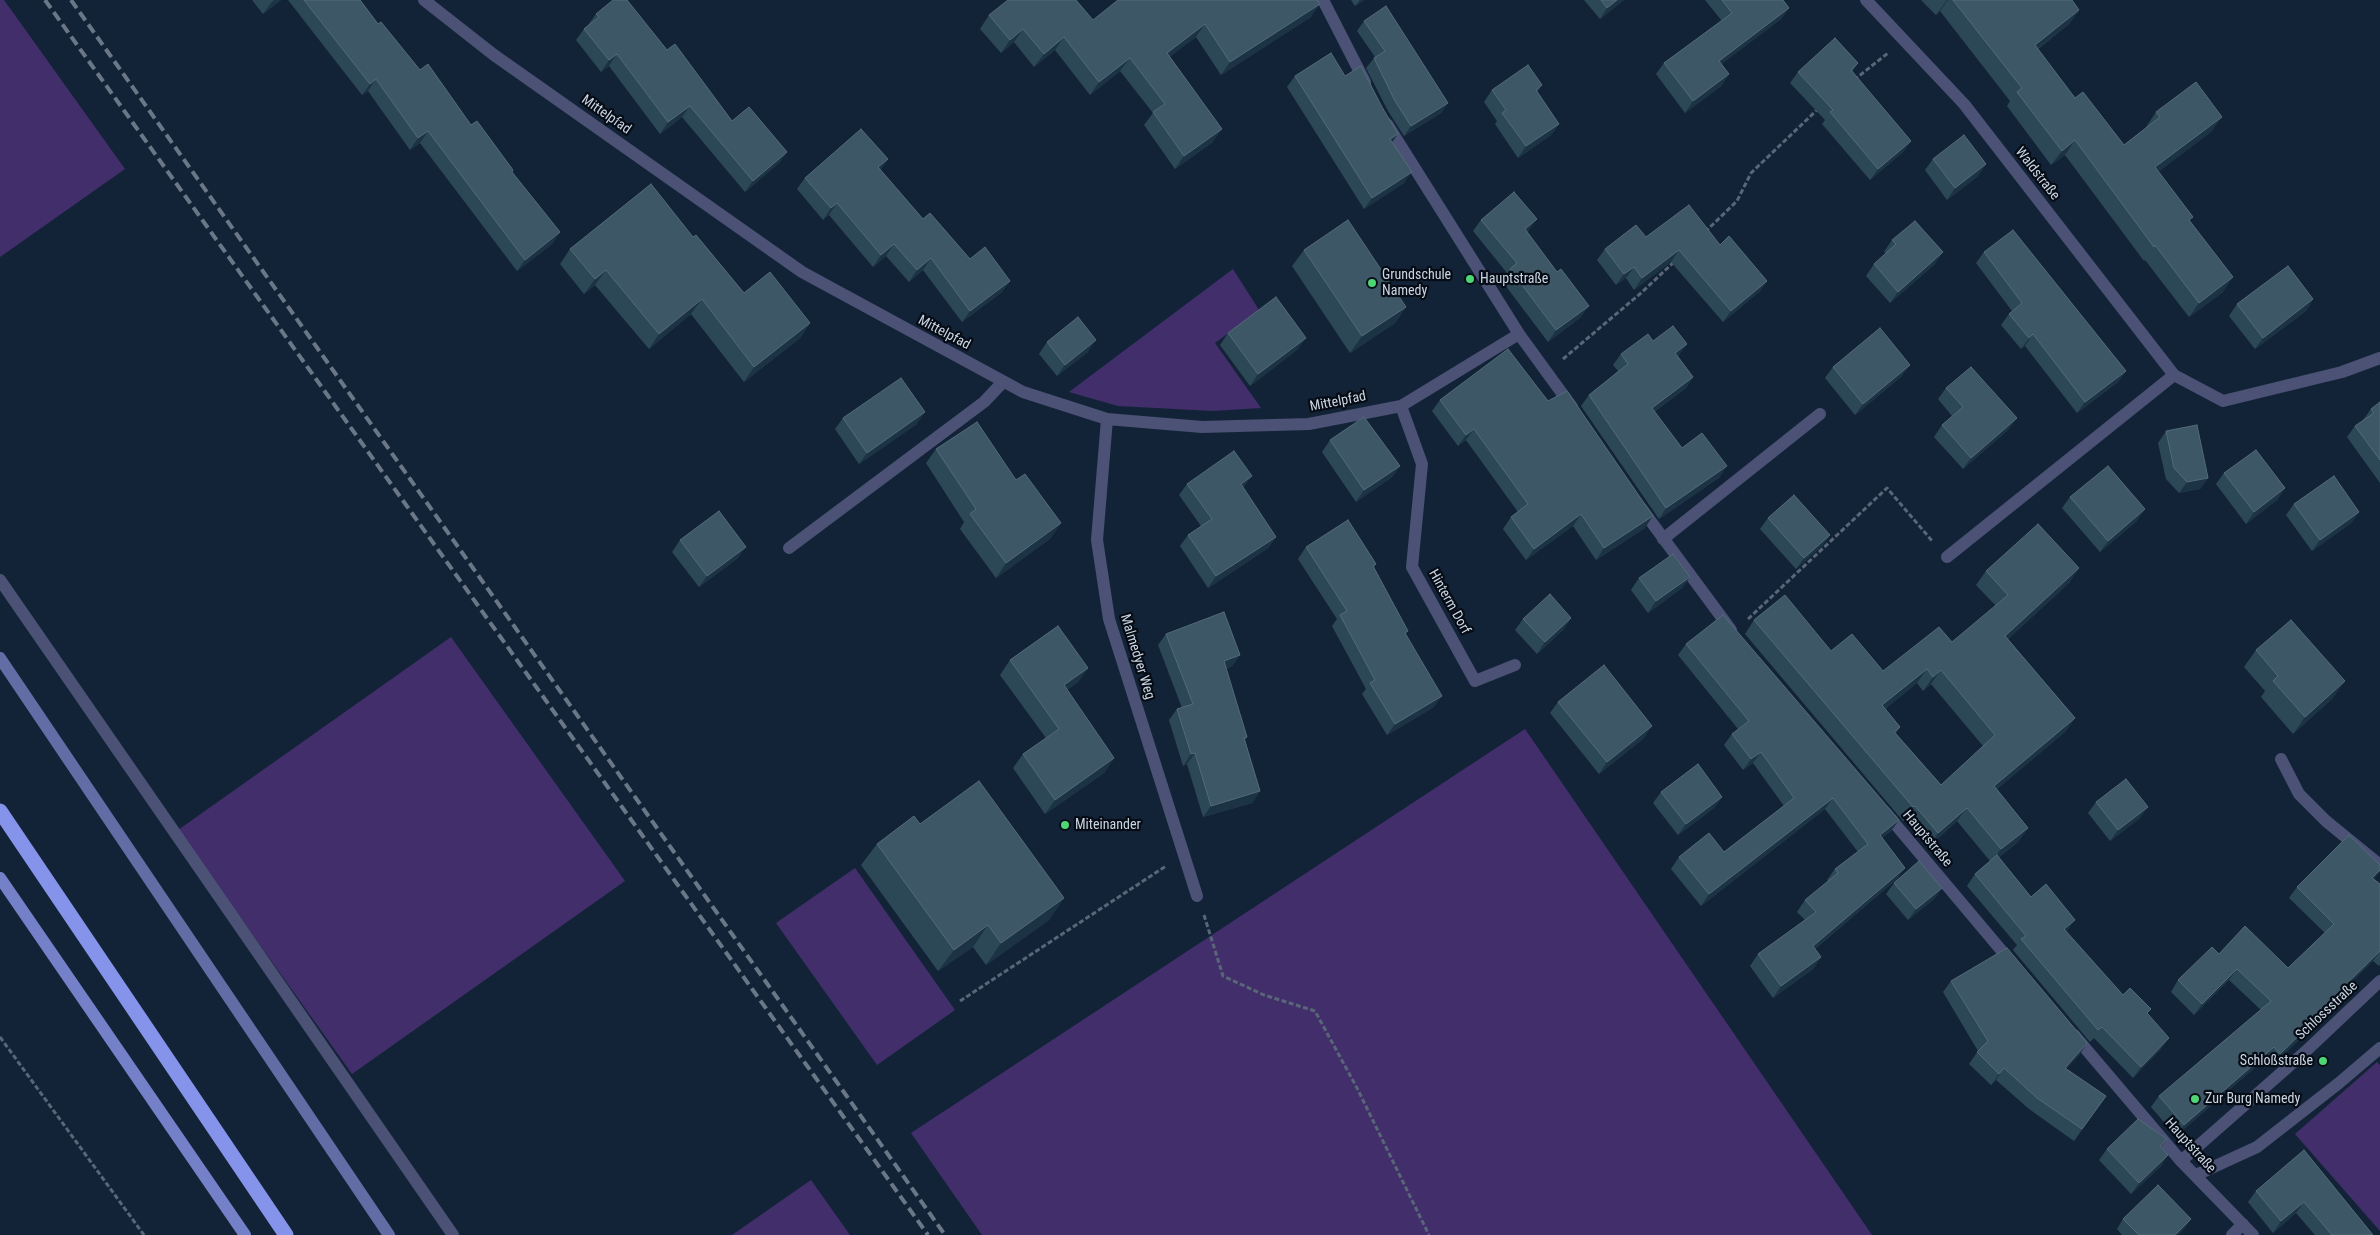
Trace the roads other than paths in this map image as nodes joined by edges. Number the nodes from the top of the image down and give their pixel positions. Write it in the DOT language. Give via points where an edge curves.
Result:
graph roads {
  1 [pos="424,0"];
  2 [pos="1323,0"];
  3 [pos="1866,0"];
  4 [pos="1372,97"];
  5 [pos="1381,115"];
  6 [pos="1519,334"];
  7 [pos="2380,358"];
  8 [pos="2174,375"];
  9 [pos="1003,382"];
  10 [pos="1401,406"];
  11 [pos="1820,414"];
  12 [pos="1107,419"];
  13 [pos="1582,421"];
  14 [pos="1632,494"];
  15 [pos="1663,539"];
  16 [pos="789,548"];
  17 [pos="1947,557"];
  18 [pos="0,580"];
  19 [pos="1736,637"];
  20 [pos="0,658"];
  21 [pos="1515,665"];
  22 [pos="2281,759"];
  23 [pos="1876,801"];
  24 [pos="0,811"];
  25 [pos="2380,865"];
  26 [pos="0,878"];
  27 [pos="1197,896"];
  28 [pos="2022,975"];
  29 [pos="2380,981"];
  30 [pos="2067,1027"];
  31 [pos="2380,1048"];
  32 [pos="2181,1161"];
  33 [pos="2196,1175"];
  34 [pos="2243,1224"];
  35 [pos="245,1235"];
  36 [pos="286,1235"];
  37 [pos="388,1235"];
  38 [pos="453,1235"];
  39 [pos="2232,1235"];
  40 [pos="2253,1235"];
  1 -- 9 [label="street, Mittelpfad" via="494,55 802,272"];
  2 -- 4 [label="street"];
  3 -- 8 [label="street, Waldstraße" via="1964,104"];
  5 -- 6 [label="street"];
  6 -- 10 [label="street, Mittelpfad"];
  6 -- 13 [label="street"];
  7 -- 8 [label="street, Waldstraße" via="2342,372 2223,401"];
  8 -- 17 [label="street"];
  9 -- 12 [label="street, Mittelpfad" via="1023,392"];
  9 -- 16 [label="street" via="984,402"];
  10 -- 12 [label="street, Mittelpfad" via="1309,424 1202,427"];
  10 -- 21 [label="street, Hinterm Dorf" via="1422,464 1412,567 1475,681"];
  11 -- 15 [label="street"];
  12 -- 27 [label="street, Malmedyer Weg" via="1097,540 1108,619"];
  14 -- 15 [label="street"];
  15 -- 19 [label="street"];
  18 -- 38 [label="street"];
  20 -- 37 [label="street"];
  22 -- 25 [label="street" via="2299,794 2326,821"];
  23 -- 28 [label="street, Hauptstraße"];
  24 -- 36 [label="highway"];
  26 -- 35 [label="main road"];
  29 -- 32 [label="street, Schlossstraße"];
  30 -- 32 [label="street, Hauptstraße"];
  31 -- 33 [label="street" via="2258,1147"];
  32 -- 33 [label="street, Hauptstraße"];
  33 -- 34 [label="street, Hauptstraße"];
  34 -- 39 [label="street"];
  34 -- 40 [label="street, Hauptstraße"];
}
